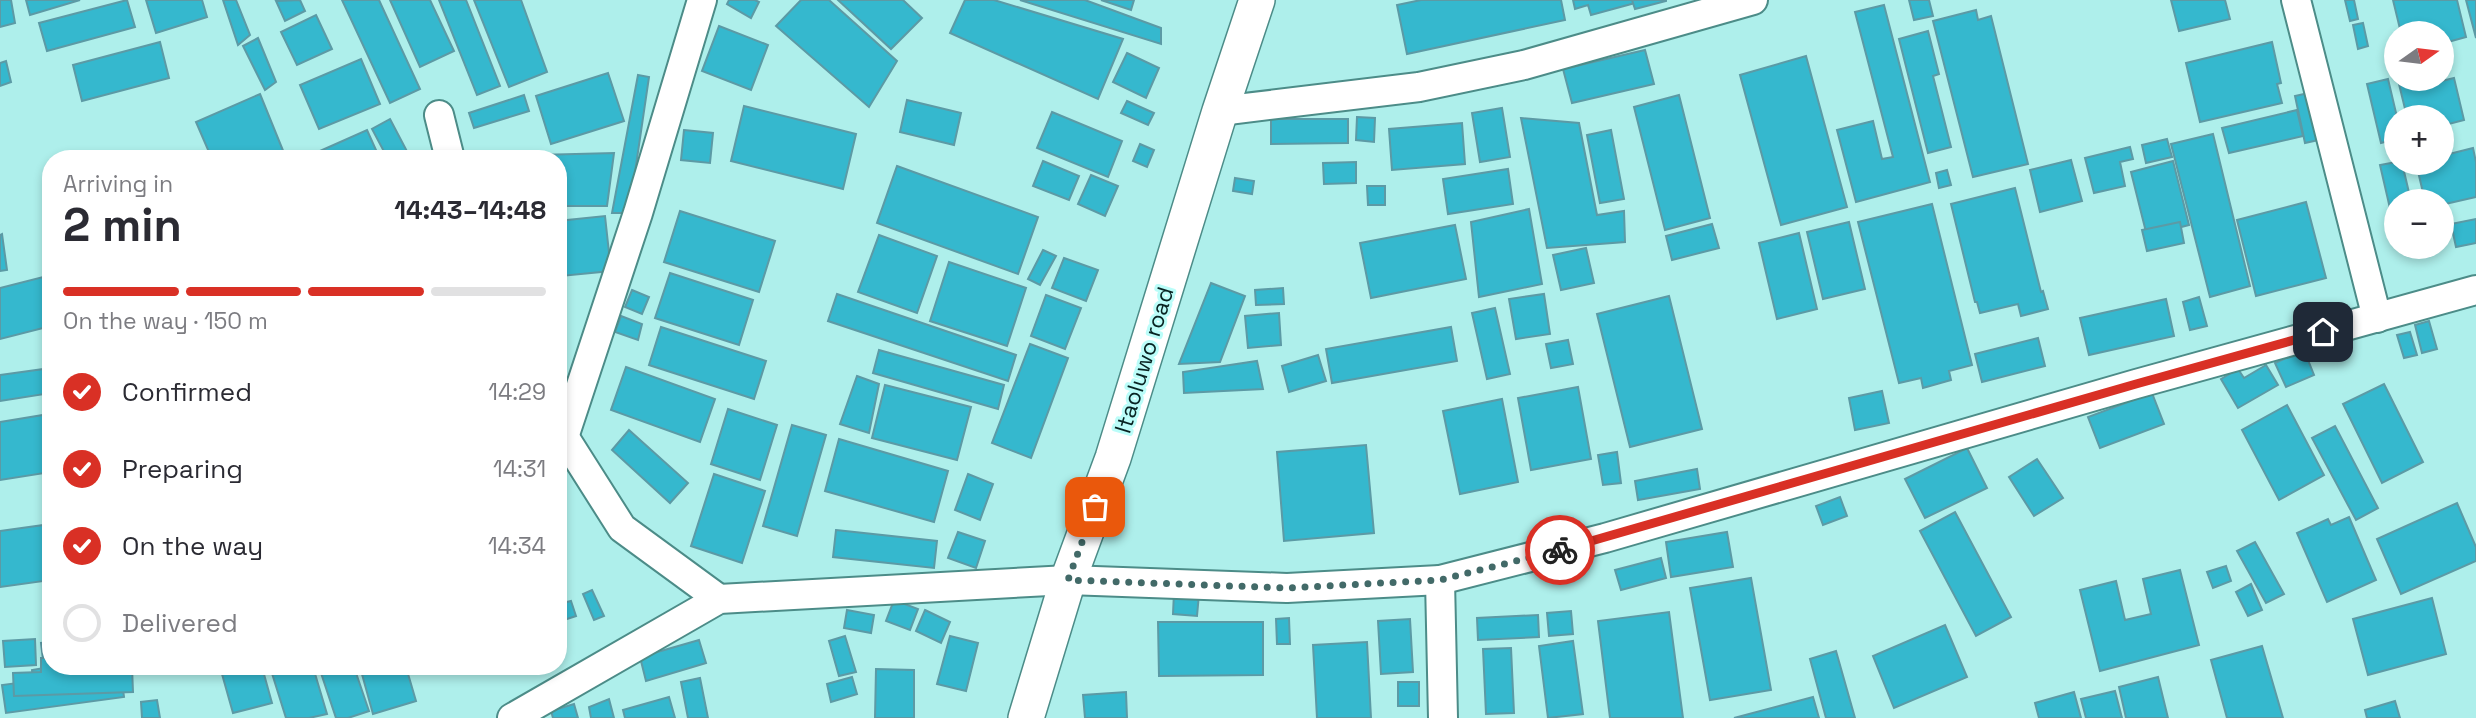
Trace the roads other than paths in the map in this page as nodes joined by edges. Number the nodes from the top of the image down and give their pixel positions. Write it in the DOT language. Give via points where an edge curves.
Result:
graph roads {
  1 [pos="702,0"];
  2 [pos="1257,0"];
  3 [pos="1753,0"];
  4 [pos="2296,0"];
  5 [pos="1220,111"];
  6 [pos="439,115"];
  7 [pos="448,150"];
  8 [pos="2476,290"];
  9 [pos="2377,318"];
  10 [pos="567,415"];
  11 [pos="567,441"];
  12 [pos="1068,580"];
  13 [pos="1440,580"];
  14 [pos="719,599"];
  15 [pos="512,718"];
  16 [pos="1026,718"];
  17 [pos="1443,718"];
  1 -- 10 [label="street" via="638,213"];
  2 -- 5 [label="street, Itaoluwo road"];
  3 -- 5 [label="street" via="1524,65 1419,87"];
  4 -- 9 [label="street"];
  5 -- 12 [label="street, Itaoluwo road" via="1113,458"];
  6 -- 7 [label="street"];
  8 -- 9 [label="street"];
  9 -- 13 [label="street" via="1605,538"];
  11 -- 14 [label="street" via="622,528"];
  12 -- 13 [label="street" via="1287,588"];
  12 -- 14 [label="street"];
  12 -- 16 [label="street, Itaoluwo road"];
  13 -- 17 [label="street"];
  14 -- 15 [label="street"];
}
